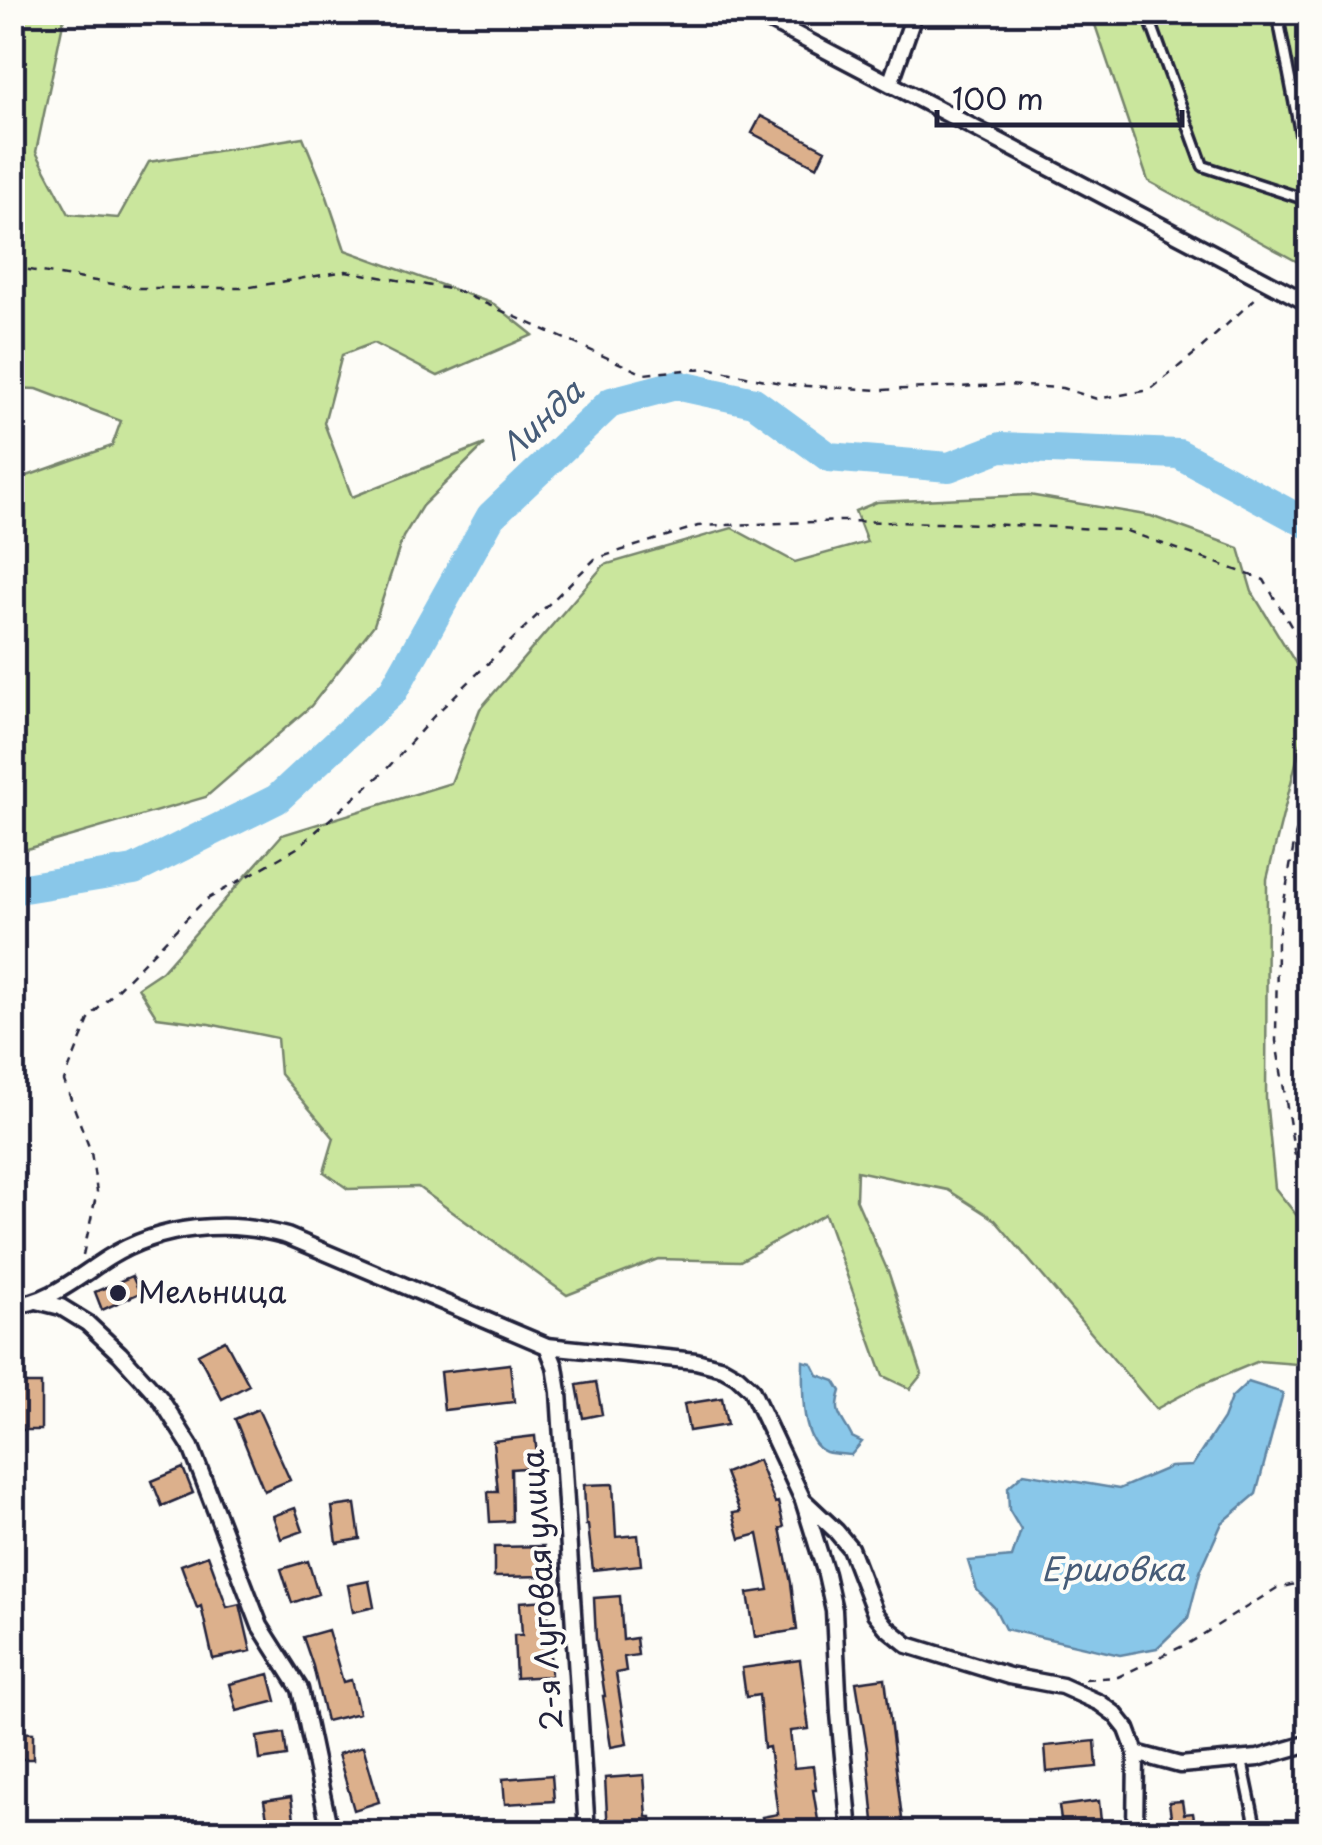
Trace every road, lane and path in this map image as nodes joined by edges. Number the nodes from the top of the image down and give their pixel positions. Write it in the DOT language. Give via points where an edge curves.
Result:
graph roads {
  1 [pos="753,12"];
  2 [pos="912,12"];
  3 [pos="1148,12"];
  4 [pos="1278,12"];
  5 [pos="890,84"];
  6 [pos="1310,184"];
  7 [pos="1310,201"];
  8 [pos="12,267"];
  9 [pos="1272,284"];
  10 [pos="1310,304"];
  11 [pos="1310,704"];
  12 [pos="1310,752"];
  13 [pos="1310,1190"];
  14 [pos="77,1278"];
  15 [pos="37,1301"];
  16 [pos="12,1306"];
  17 [pos="547,1346"];
  18 [pos="803,1500"];
  19 [pos="1310,1581"];
  20 [pos="1078,1679"];
  21 [pos="1310,1743"];
  22 [pos="1136,1753"];
  23 [pos="1242,1760"];
  24 [pos="330,1832"];
  25 [pos="587,1832"];
  26 [pos="850,1832"];
  27 [pos="1135,1832"];
  28 [pos="1257,1832"];
  1 -- 5 [label="street"];
  2 -- 5 [label="street"];
  3 -- 7 [label="lane" via="1203,166"];
  4 -- 6 [label="lane"];
  5 -- 9 [label="street"];
  8 -- 9 [label="path" via="137,288 245,288 346,271 455,290 644,374 707,368 790,384 881,390 1004,385 1062,388 1096,399 1150,390"];
  9 -- 10 [label="street"];
  11 -- 14 [label="path" via="1302,645 1264,580 1124,530 842,522 698,526 595,559 384,772 298,848 204,901 90,1016 64,1081 91,1152 97,1192"];
  12 -- 13 [label="path" via="1277,942 1276,1041 1296,1162"];
  14 -- 15 [label="street"];
  14 -- 17 [label="street" via="146,1238 175,1230 261,1228"];
  15 -- 16 [label="street"];
  15 -- 24 [label="street" via="88,1323 160,1398 191,1447 260,1626 300,1689"];
  17 -- 18 [label="street" via="696,1361 737,1376 751,1390"];
  17 -- 25 [label="street, 2-я Луговая улица" via="558,1392"];
  18 -- 22 [label="street" via="850,1548 875,1613 908,1644 1062,1686 1100,1703 1127,1729"];
  18 -- 26 [label="street" via="834,1610"];
  19 -- 20 [label="path" via="1277,1588 1191,1642 1118,1676"];
  21 -- 23 [label="street"];
  22 -- 23 [label="street" via="1180,1765"];
  22 -- 27 [label="street"];
  23 -- 28 [label="lane"];
}
